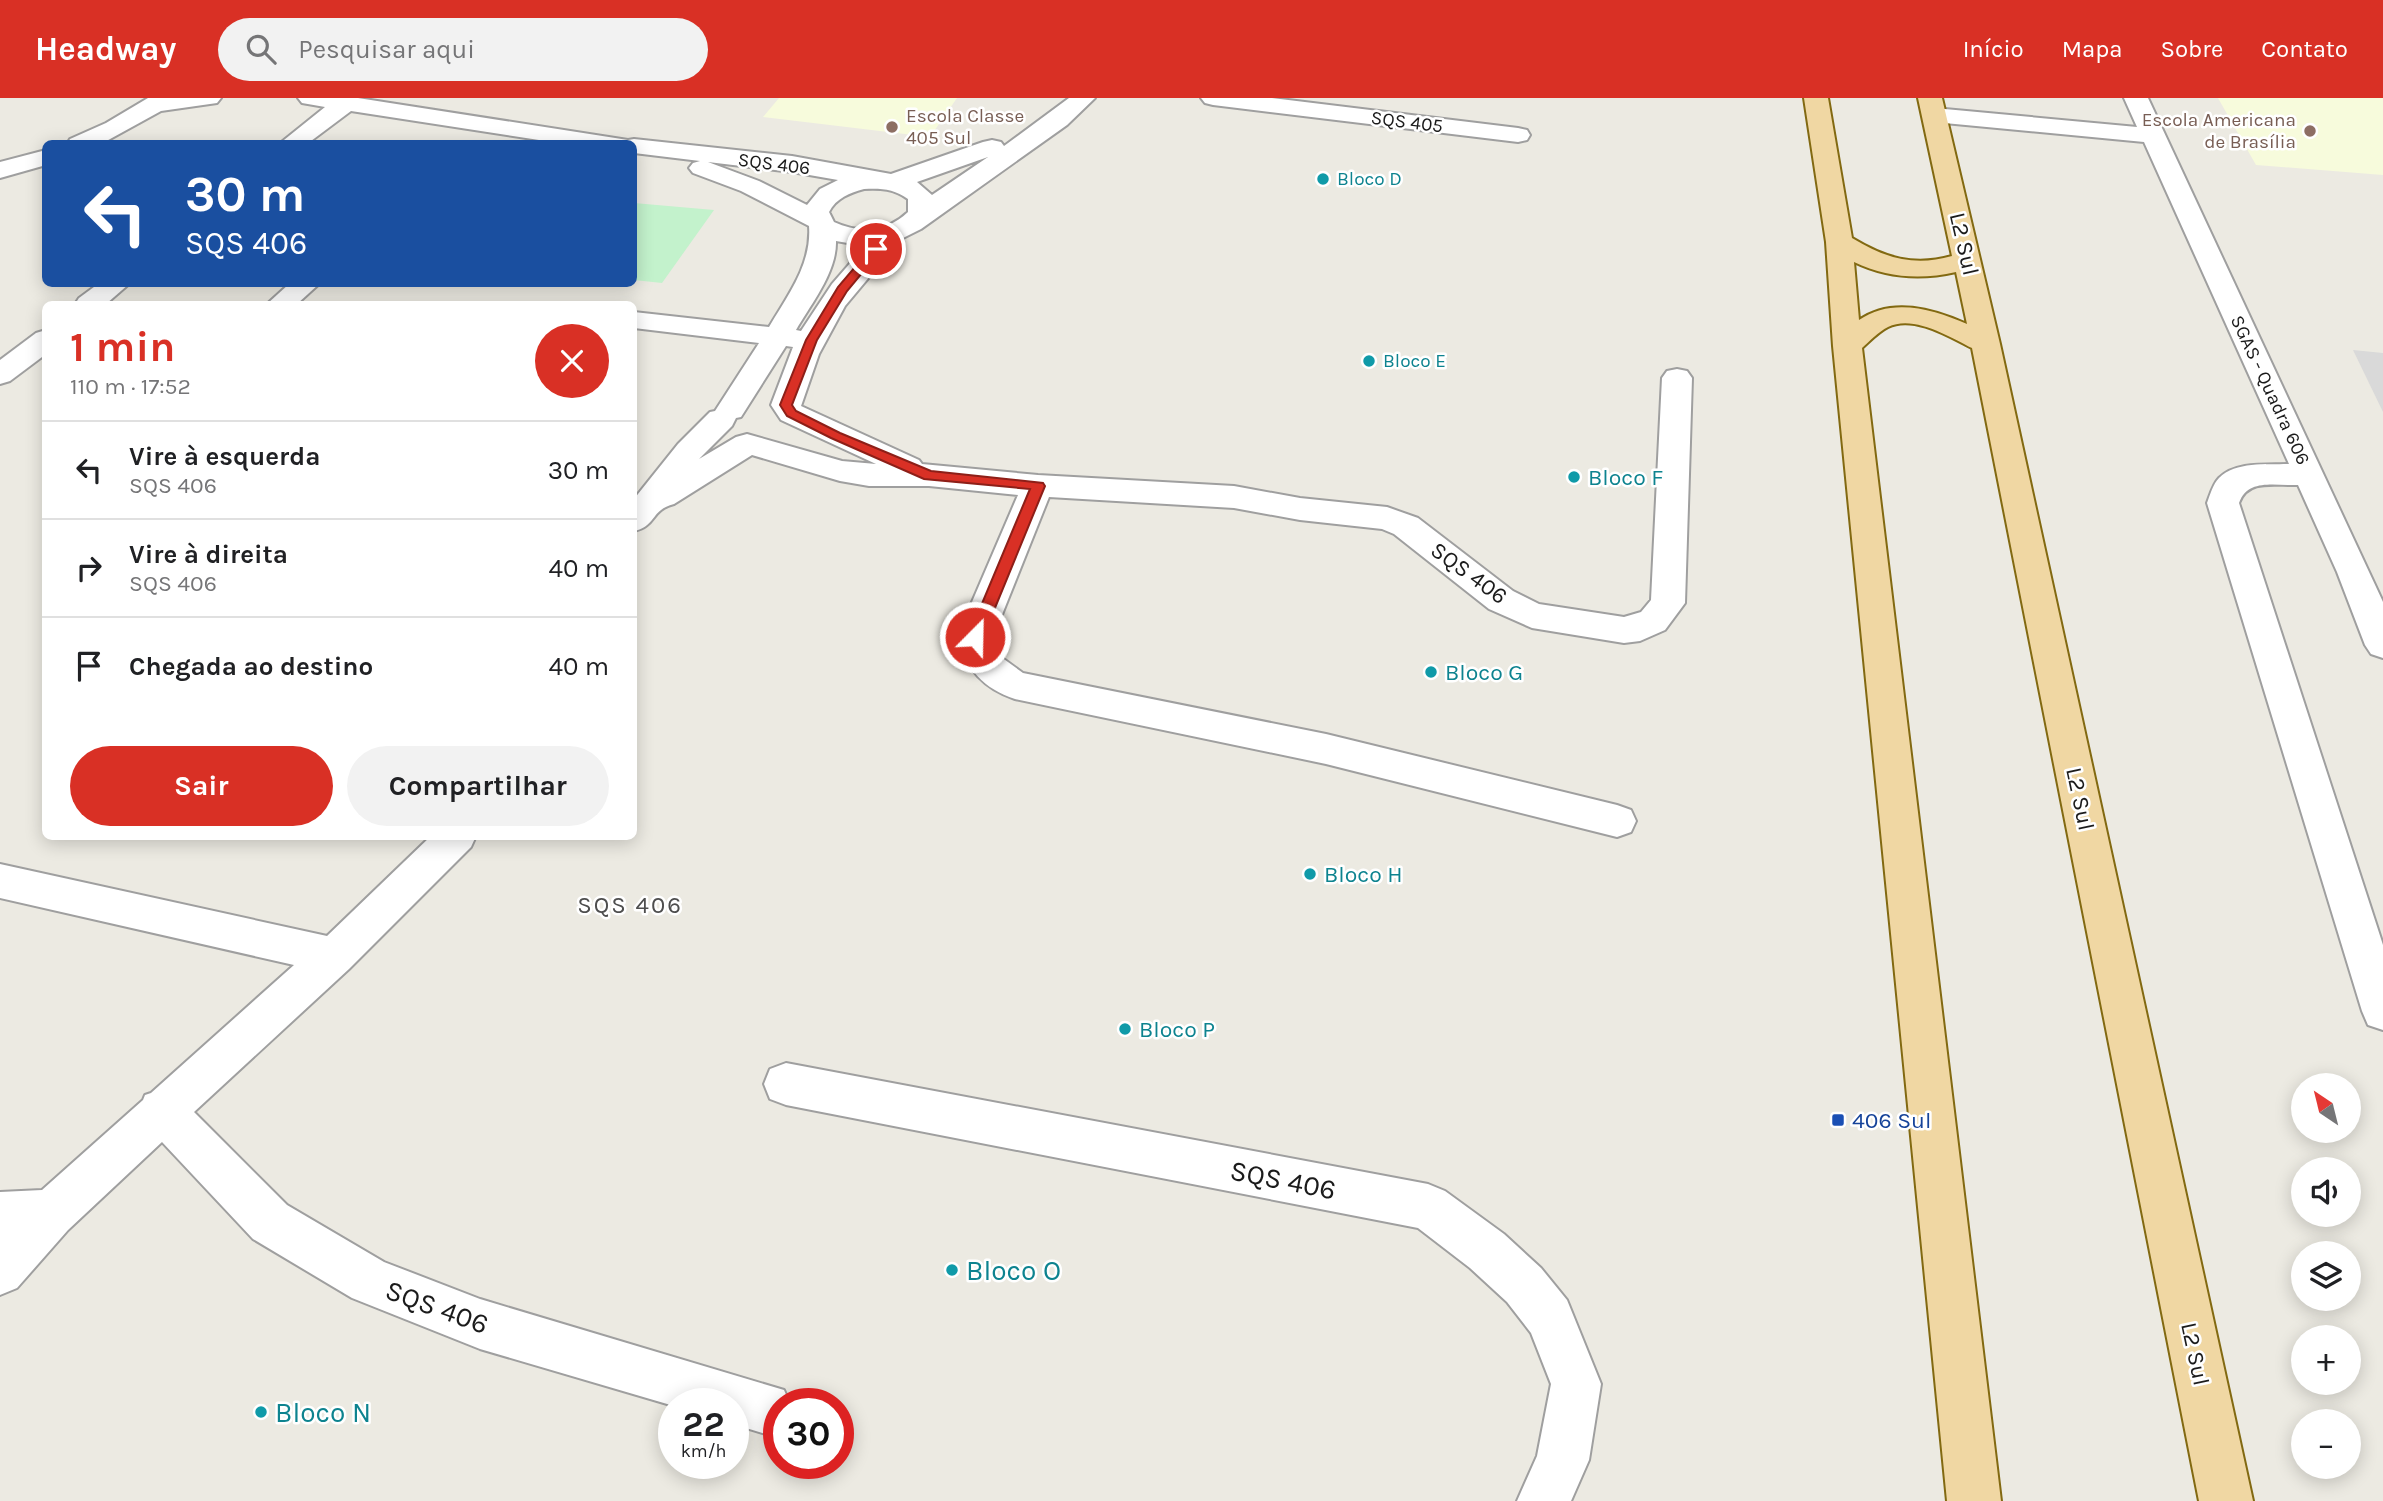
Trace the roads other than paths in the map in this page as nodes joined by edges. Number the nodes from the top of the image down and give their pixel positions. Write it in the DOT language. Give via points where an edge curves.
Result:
graph roads {
  1 [pos="209,98"];
  2 [pos="1083,98"];
  3 [pos="1213,98"];
  4 [pos="1816,98"];
  5 [pos="2136,98"];
  6 [pos="161,101"];
  7 [pos="345,104"];
  8 [pos="1932,106"];
  9 [pos="1058,120"];
  10 [pos="296,121"];
  11 [pos="552,132"];
  12 [pos="460,133"];
  13 [pos="1518,135"];
  14 [pos="2154,136"];
  15 [pos="88,140"];
  16 [pos="523,140"];
  17 [pos="596,140"];
  18 [pos="637,147"];
  19 [pos="669,152"];
  20 [pos="42,158"];
  21 [pos="42,159"];
  22 [pos="0,170"];
  23 [pos="0,181"];
  24 [pos="886,181"];
  25 [pos="921,214"];
  26 [pos="820,224"];
  27 [pos="891,234"];
  28 [pos="1839,242"];
  29 [pos="1967,260"];
  30 [pos="111,287"];
  31 [pos="301,287"];
  32 [pos="93,301"];
  33 [pos="285,301"];
  34 [pos="637,320"];
  35 [pos="778,336"];
  36 [pos="811,340"];
  37 [pos="42,342"];
  38 [pos="1986,344"];
  39 [pos="1847,346"];
  40 [pos="0,375"];
  41 [pos="1677,377"];
  42 [pos="789,409"];
  43 [pos="725,414"];
  44 [pos="750,444"];
  45 [pos="2309,474"];
  46 [pos="929,475"];
  47 [pos="1038,486"];
  48 [pos="640,513"];
  49 [pos="2383,645"];
  50 [pos="1617,821"];
  51 [pos="453,840"];
  52 [pos="0,881"];
  53 [pos="334,956"];
  54 [pos="2383,1011"];
  55 [pos="786,1084"];
  56 [pos="162,1110"];
  57 [pos="51,1213"];
  58 [pos="0,1215"];
  59 [pos="0,1271"];
  60 [pos="763,1407"];
  61 [pos="1544,1501"];
  62 [pos="1973,1501"];
  63 [pos="2226,1501"];
  1 -- 6 [label="street"];
  2 -- 9 [label="street"];
  3 -- 13 [label="street, SQS 405"];
  4 -- 28 [label="main road"];
  5 -- 14 [label="street, SGAS - Quadra 606"];
  6 -- 15 [label="street"];
  7 -- 10 [label="street"];
  7 -- 10 [label="street"];
  7 -- 12 [label="street"];
  8 -- 14 [label="street"];
  8 -- 29 [label="main road, L2 Sul"];
  9 -- 24 [label="street" via="976,154"];
  9 -- 25 [label="street"];
  11 -- 12 [label="street"];
  11 -- 16 [label="street"];
  11 -- 17 [label="street"];
  14 -- 45 [label="street, SGAS - Quadra 606"];
  18 -- 19 [label="street, SQS 406"];
  19 -- 24 [label="street, SQS 406" via="792,164"];
  19 -- 26 [label="street, SQS 406" via="750,186"];
  20 -- 22 [label="street"];
  21 -- 23 [label="street"];
  24 -- 25 [label="street" via="915,191 921,197"];
  24 -- 26 [label="street" via="849,185 826,196 816,212"];
  25 -- 27 [label="street"];
  26 -- 27 [label="street, SQS 406" via="845,237"];
  26 -- 35 [label="street" via="823,250"];
  27 -- 36 [label="street" via="842,290"];
  28 -- 29 [label="main road" via="1861,256 1904,269 1937,270"];
  28 -- 39 [label="main road"];
  29 -- 38 [label="main road, L2 Sul"];
  30 -- 32 [label="street"];
  31 -- 33 [label="street"];
  34 -- 35 [label="street"];
  35 -- 36 [label="street"];
  35 -- 43 [label="street"];
  36 -- 42 [label="street"];
  37 -- 40 [label="street"];
  38 -- 39 [label="main road" via="1949,324 1912,317 1878,320"];
  38 -- 63 [label="main road, L2 Sul"];
  39 -- 62 [label="main road"];
  41 -- 47 [label="street, SQS 406" via="1668,603 1640,628 1624,630 1532,615 1501,600 1406,526 1387,518 1234,497"];
  42 -- 43 [label="street" via="774,400 759,399 743,402"];
  42 -- 44 [label="street" via="791,424 783,433"];
  42 -- 46 [label="street, SQS 406" via="859,446"];
  43 -- 44 [label="street" via="720,430 726,438"];
  43 -- 48 [label="street"];
  44 -- 46 [label="street, SQS 406" via="840,471"];
  44 -- 48 [label="street"];
  45 -- 49 [label="street, SGAS - Quadra 606"];
  45 -- 54 [label="street" via="2246,476 2230,485 2223,503"];
  46 -- 47 [label="street, SQS 406"];
  47 -- 50 [label="street" via="975,637 979,654 997,676 1015,685 1326,749"];
  51 -- 53 [label="street"];
  52 -- 53 [label="street"];
  53 -- 56 [label="street"];
  55 -- 61 [label="street, SQS 406" via="1428,1208 1487,1251 1550,1317 1576,1384 1563,1460"];
  56 -- 57 [label="street"];
  56 -- 60 [label="street, SQS 406" via="270,1222 369,1281 480,1324"];
  57 -- 58 [label="street"];
  57 -- 59 [label="street"];
}
